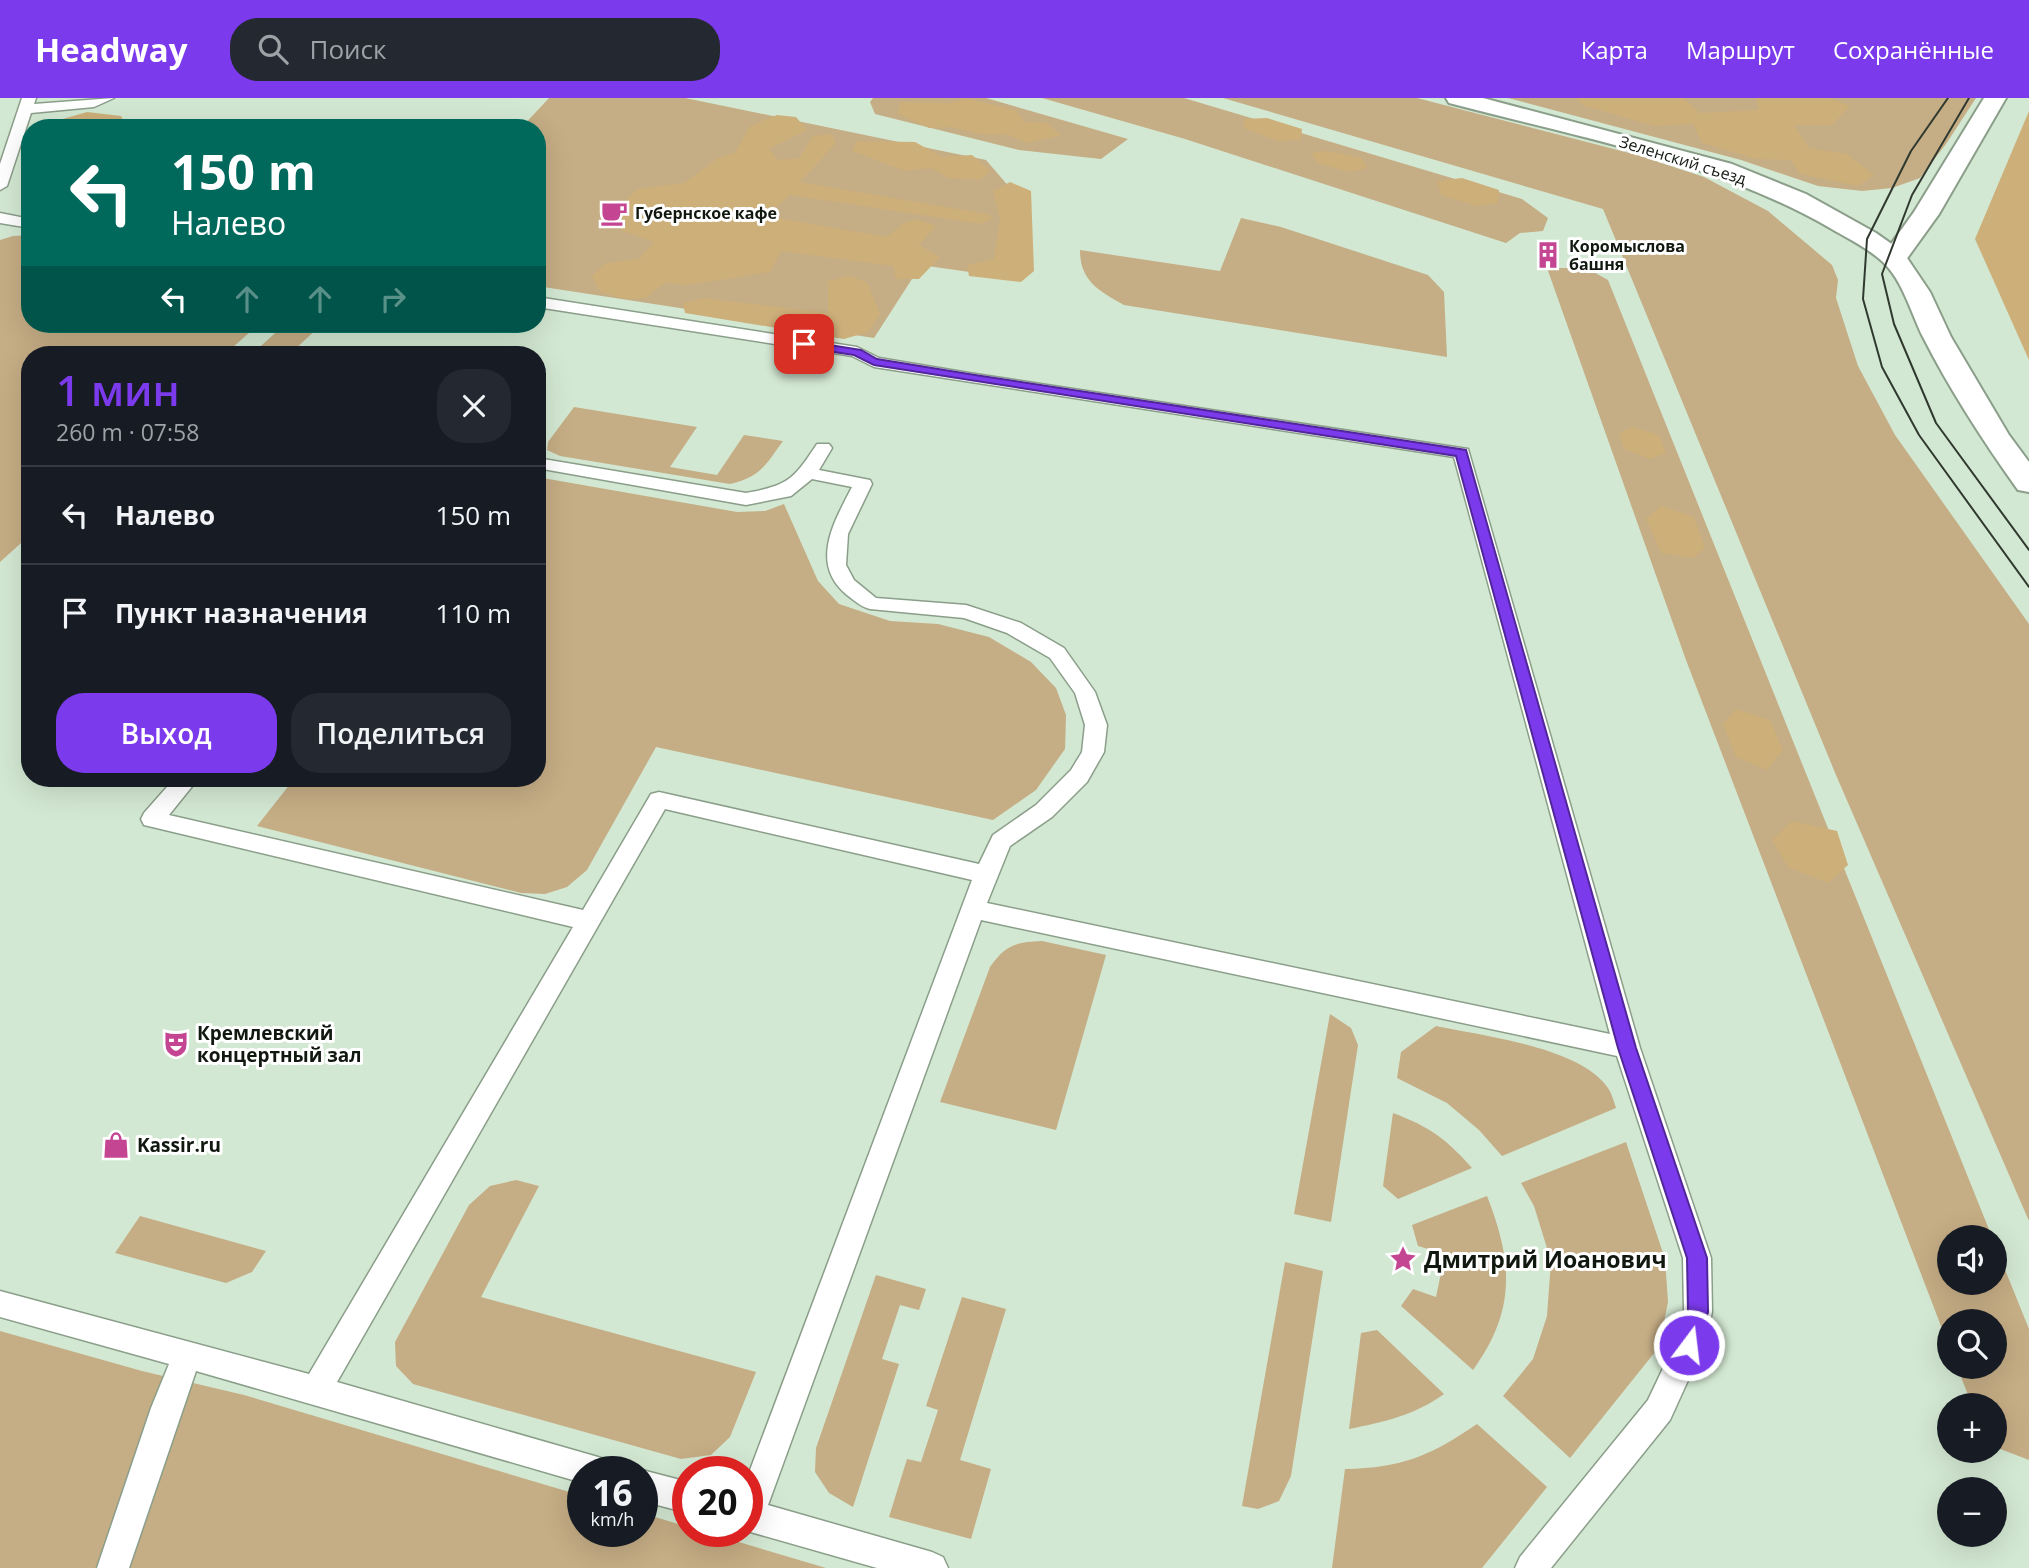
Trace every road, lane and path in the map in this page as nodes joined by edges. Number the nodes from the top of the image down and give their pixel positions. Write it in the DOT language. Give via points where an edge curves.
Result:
graph roads {
  1 [pos="107,98"];
  2 [pos="1457,98"];
  3 [pos="1995,98"];
  4 [pos="27,103"];
  5 [pos="21,121"];
  6 [pos="0,186"];
  7 [pos="0,218"];
  8 [pos="21,222"];
  9 [pos="1894,258"];
  10 [pos="546,303"];
  11 [pos="823,448"];
  12 [pos="546,465"];
  13 [pos="808,473"];
  14 [pos="2029,483"];
  15 [pos="180,787"];
  16 [pos="986,874"];
  17 [pos="974,909"];
  18 [pos="588,921"];
  19 [pos="1627,1048"];
  20 [pos="0,1304"];
  21 [pos="188,1356"];
  22 [pos="316,1390"];
  23 [pos="567,1463"];
  24 [pos="763,1475"];
  25 [pos="763,1519"];
  26 [pos="113,1568"];
  27 [pos="932,1568"];
  28 [pos="1531,1568"];
  1 -- 4 [label="lane" via="94,103"];
  2 -- 9 [label="main road, Зеленский съезд" via="1723,169 1797,199"];
  3 -- 9 [label="main road" via="1926,214"];
  5 -- 6 [label="lane"];
  7 -- 8 [label="lane"];
  9 -- 14 [label="main road, Зеленский съезд" via="1994,437"];
  10 -- 19 [label="lane" via="857,352 869,370 1462,453"];
  11 -- 13 [label="lane"];
  12 -- 13 [label="lane" via="746,499 784,492"];
  13 -- 16 [label="lane" via="863,484 838,534 836,565 846,584 870,603 966,612 1014,628 1056,653 1085,692 1096,725 1093,752 1079,776 1044,811 1002,841"];
  15 -- 18 [label="lane" via="152,819"];
  16 -- 17 [label="lane"];
  16 -- 18 [label="lane" via="659,800"];
  17 -- 19 [label="lane"];
  17 -- 24 [label="lane"];
  18 -- 22 [label="lane"];
  19 -- 28 [label="lane" via="1697,1258 1698,1312 1689,1345 1659,1410"];
  20 -- 21 [label="lane"];
  21 -- 22 [label="lane"];
  21 -- 26 [label="lane" via="169,1397"];
  22 -- 23 [label="lane"];
  25 -- 27 [label="lane"];
}
